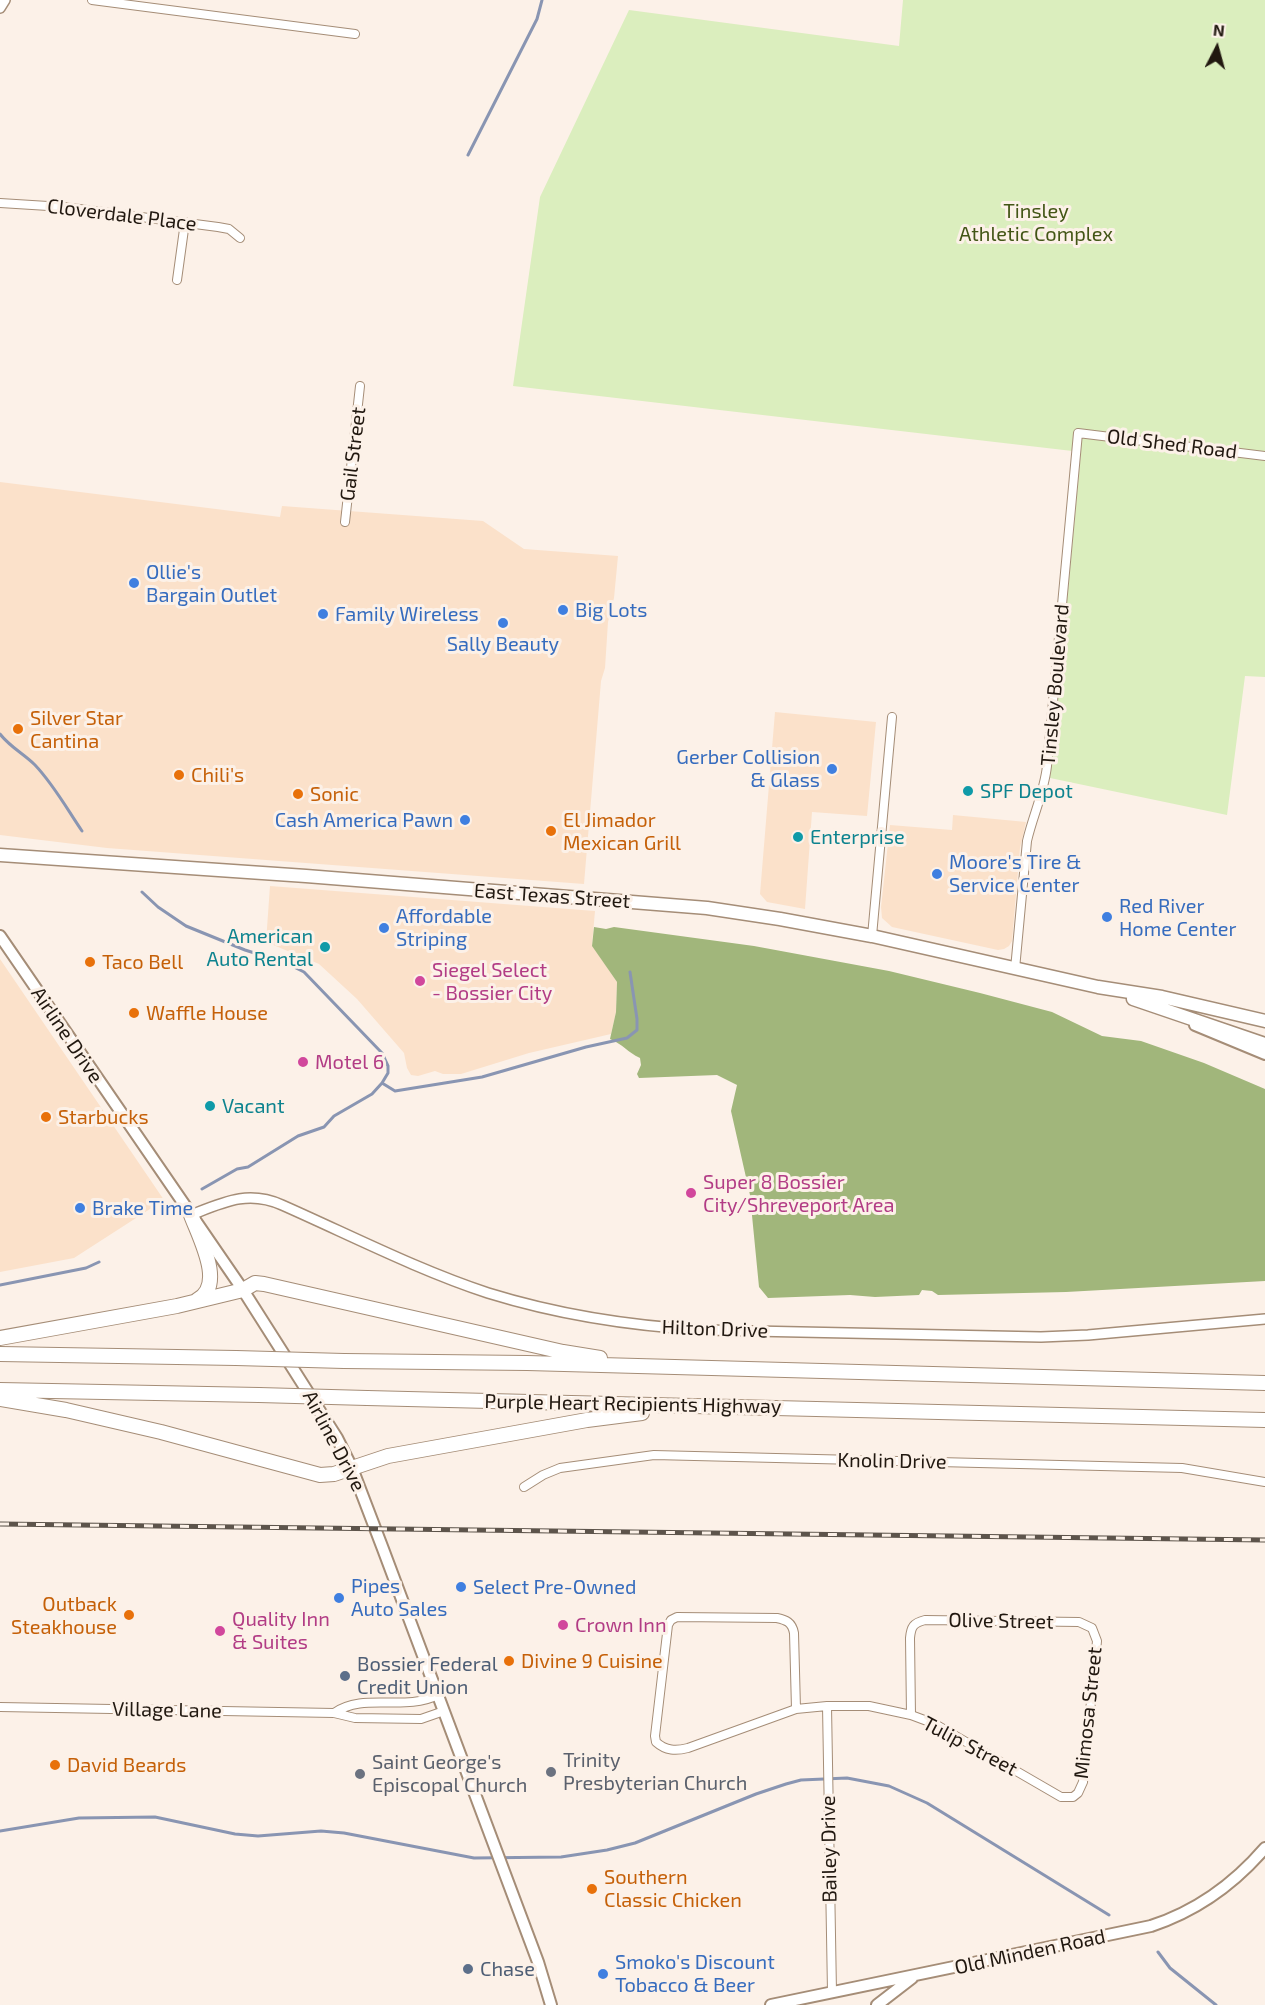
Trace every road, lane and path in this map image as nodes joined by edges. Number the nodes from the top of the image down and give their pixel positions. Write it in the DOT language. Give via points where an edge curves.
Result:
graph roads {
  1 [pos="5,0"];
  2 [pos="92,0"];
  3 [pos="0,8"];
  4 [pos="355,34"];
  5 [pos="0,203"];
  6 [pos="185,222"];
  7 [pos="240,238"];
  8 [pos="177,280"];
  9 [pos="360,386"];
  10 [pos="1078,433"];
  11 [pos="1265,456"];
  12 [pos="345,522"];
  13 [pos="892,717"];
  14 [pos="0,855"];
  15 [pos="17,856"];
  16 [pos="0,862"];
  17 [pos="0,936"];
  18 [pos="872,936"];
  19 [pos="1015,969"];
  20 [pos="1098,987"];
  21 [pos="1148,1004"];
  22 [pos="1265,1020"];
  23 [pos="1265,1044"];
  24 [pos="1265,1054"];
  25 [pos="191,1215"];
  26 [pos="243,1290"];
  27 [pos="177,1306"];
  28 [pos="1265,1319"];
  29 [pos="0,1338"];
  30 [pos="0,1354"];
  31 [pos="676,1368"];
  32 [pos="1265,1383"];
  33 [pos="0,1390"];
  34 [pos="0,1399"];
  35 [pos="755,1407"];
  36 [pos="1265,1420"];
  37 [pos="352,1468"];
  38 [pos="1265,1482"];
  39 [pos="524,1487"];
  40 [pos="1092,1628"];
  41 [pos="438,1695"];
  42 [pos="827,1706"];
  43 [pos="0,1707"];
  44 [pos="796,1709"];
  45 [pos="444,1712"];
  46 [pos="334,1713"];
  47 [pos="911,1715"];
  48 [pos="1073,1797"];
  49 [pos="1265,1848"];
  50 [pos="1261,1861"];
  51 [pos="915,1976"];
  52 [pos="832,1992"];
  53 [pos="551,2005"];
  54 [pos="771,2005"];
  55 [pos="835,2005"];
  56 [pos="877,2005"];
  1 -- 3 [label="street"];
  2 -- 4 [label="street"];
  5 -- 6 [label="street, Cloverdale Place"];
  6 -- 7 [label="street, Cloverdale Place" via="224,228"];
  6 -- 8 [label="street"];
  9 -- 12 [label="street, Gail Street"];
  10 -- 11 [label="street, Old Shed Road"];
  10 -- 19 [label="street, Tinsley Boulevard" via="1047,766 1044,791 1027,841"];
  13 -- 18 [label="street"];
  14 -- 15 [label="main road, East Texas Street"];
  15 -- 16 [label="main road"];
  15 -- 18 [label="main road, East Texas Street" via="650,903 780,919"];
  17 -- 25 [label="main road, Airline Drive"];
  18 -- 19 [label="main road, East Texas Street"];
  19 -- 20 [label="main road, East Texas Street"];
  20 -- 21 [label="main road, East Texas Street"];
  20 -- 22 [label="main road, East Texas Street"];
  21 -- 23 [label="main road, East Texas Street"];
  21 -- 24 [label="main road"];
  25 -- 26 [label="main road, Airline Drive"];
  25 -- 27 [label="highway" via="210,1270 211,1286 204,1296"];
  25 -- 28 [label="street, Hilton Drive" via="241,1197 264,1199 487,1292 563,1312 657,1327 1041,1337"];
  26 -- 27 [label="highway"];
  26 -- 31 [label="highway" via="255,1283 264,1284 563,1352"];
  26 -- 37 [label="main road, Airline Drive" via="318,1406"];
  27 -- 29 [label="highway"];
  30 -- 31 [label="highway, Purple Heart Recipients Highway, bridge"];
  31 -- 32 [label="highway, Purple Heart Recipients Highway"];
  33 -- 35 [label="highway, Purple Heart Recipients Highway, bridge"];
  34 -- 37 [label="highway" via="161,1432 320,1475"];
  35 -- 36 [label="highway, Purple Heart Recipients Highway"];
  35 -- 37 [label="highway" via="614,1415 388,1456"];
  37 -- 41 [label="main road, Airline Drive"];
  38 -- 39 [label="street, Knolin Drive" via="1182,1468 654,1455 560,1468"];
  40 -- 47 [label="street, Olive Street" via="1079,1622 915,1623 910,1638"];
  40 -- 48 [label="street, Mimosa Street" via="1097,1641 1083,1782"];
  41 -- 45 [label="main road, Airline Drive"];
  41 -- 46 [label="street, Village Lane" via="416,1703 356,1703"];
  42 -- 44 [label="street, Tulip Street"];
  42 -- 47 [label="street, Tulip Street" via="869,1706"];
  42 -- 52 [label="street, Bailey Drive"];
  43 -- 46 [label="street, Village Lane"];
  44 -- 44 [label="street, Tulip Street" via="794,1632 788,1621 686,1617 671,1620 666,1631 655,1731 656,1742 667,1750 680,1750"];
  45 -- 46 [label="street, Village Lane" via="421,1719 355,1718"];
  45 -- 53 [label="main road, Airline Drive"];
  47 -- 48 [label="street, Tulip Street" via="957,1736 1061,1797"];
  49 -- 50 [label="main road, Old Minden Road"];
  50 -- 51 [label="main road, Old Minden Road" via="1190,1910 1159,1923"];
  51 -- 52 [label="main road, Old Minden Road"];
  51 -- 56 [label="main road"];
  52 -- 54 [label="main road, Old Minden Road"];
  52 -- 55 [label="main road"];
}
